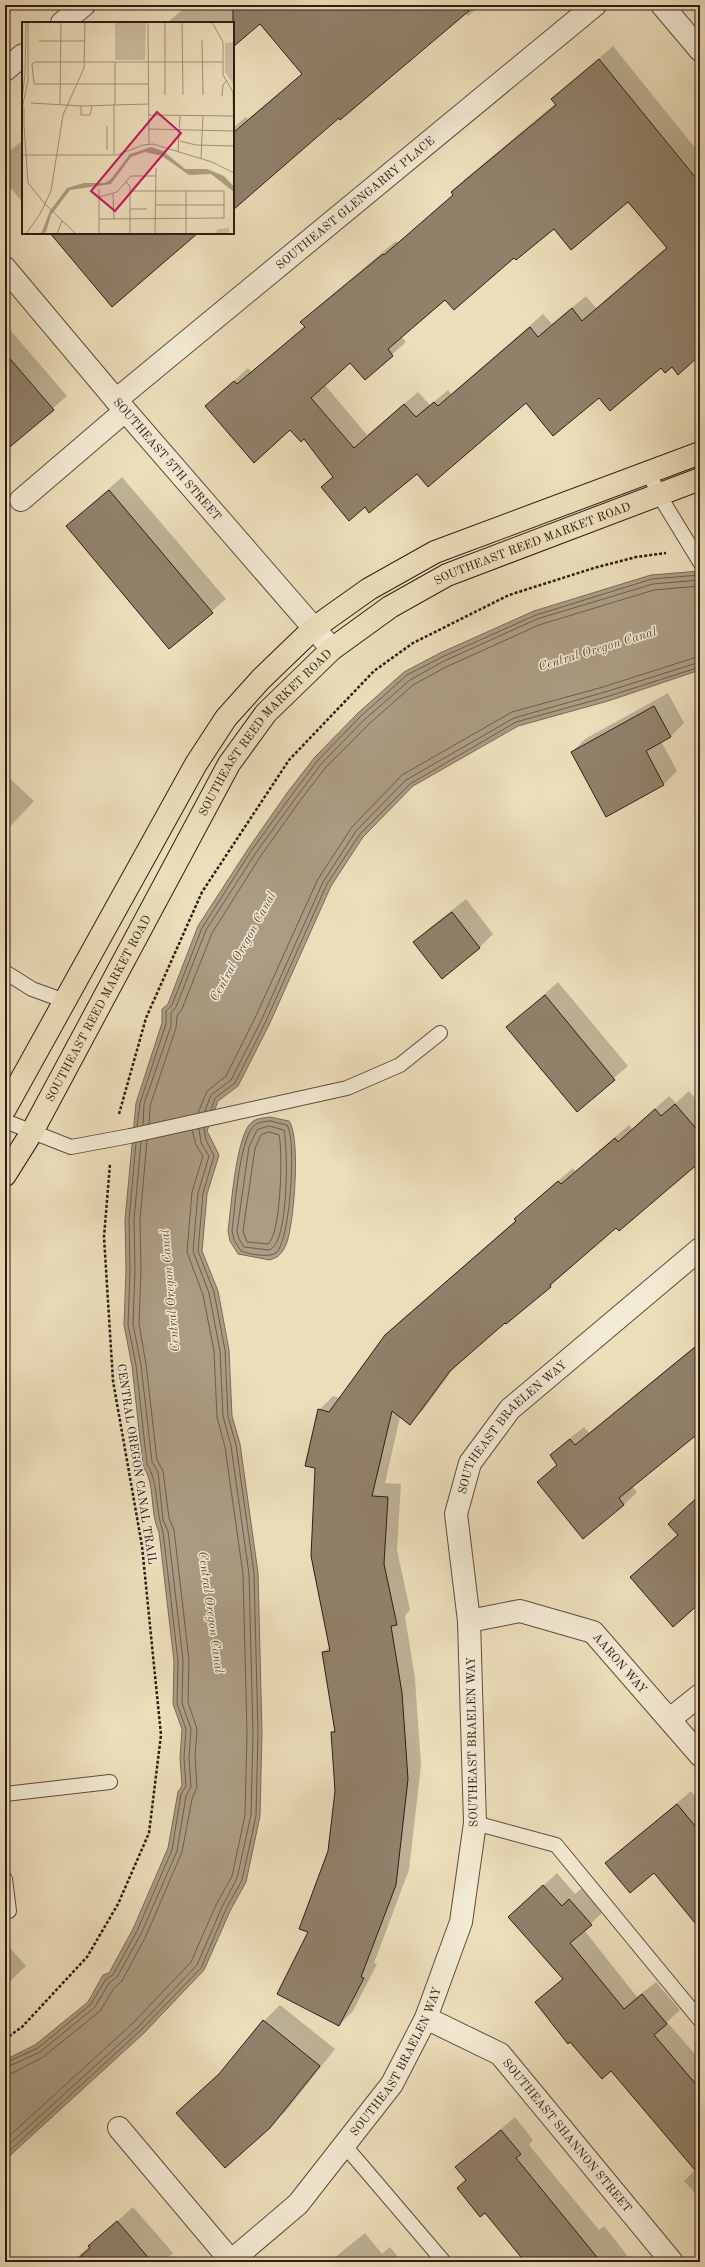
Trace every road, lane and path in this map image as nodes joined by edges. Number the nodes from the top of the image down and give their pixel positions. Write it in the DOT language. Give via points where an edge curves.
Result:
graph roads {
  1 [pos="84,5"];
  2 [pos="595,5"];
  3 [pos="662,5"];
  4 [pos="63,22"];
  5 [pos="700,50"];
  6 [pos="22,56"];
  7 [pos="5,70"];
  8 [pos="5,268"];
  9 [pos="121,406"];
  10 [pos="700,453"];
  11 [pos="649,473"];
  12 [pos="700,479"];
  13 [pos="659,495"];
  14 [pos="21,500"];
  15 [pos="693,550"];
  16 [pos="700,562"];
  17 [pos="314,628"];
  18 [pos="332,648"];
  19 [pos="5,972"];
  20 [pos="65,1001"];
  21 [pos="440,1033"];
  22 [pos="5,1109"];
  23 [pos="5,1121"];
  24 [pos="32,1132"];
  25 [pos="112,1139"];
  26 [pos="5,1175"];
  27 [pos="700,1249"];
  28 [pos="469,1621"];
  29 [pos="700,1695"];
  30 [pos="670,1720"];
  31 [pos="700,1755"];
  32 [pos="110,1782"];
  33 [pos="5,1794"];
  34 [pos="475,1823"];
  35 [pos="5,1879"];
  36 [pos="9,1911"];
  37 [pos="426,2018"];
  38 [pos="700,2020"];
  39 [pos="5,2039"];
  40 [pos="119,2128"];
  41 [pos="345,2146"];
  42 [pos="231,2262"];
  43 [pos="444,2262"];
  44 [pos="672,2262"];
  1 -- 4 [label="street"];
  2 -- 9 [label="street, SOUTHEAST GLENGARRY PLACE"];
  3 -- 5 [label="street"];
  6 -- 7 [label="street"];
  8 -- 9 [label="street, SOUTHEAST 5TH STREET"];
  9 -- 14 [label="street, SOUTHEAST GLENGARRY PLACE"];
  9 -- 17 [label="street, SOUTHEAST 5TH STREET"];
  10 -- 11 [label="main road, SOUTHEAST REED MARKET ROAD"];
  11 -- 13 [label="lane"];
  11 -- 17 [label="main road, SOUTHEAST REED MARKET ROAD" via="435,552 369,589"];
  12 -- 13 [label="main road, SOUTHEAST REED MARKET ROAD"];
  13 -- 15 [label="lane"];
  13 -- 18 [label="main road, SOUTHEAST REED MARKET ROAD" via="447,575 390,607"];
  15 -- 16 [label="lane"];
  15 -- 25 [label="path, CENTRAL OREGON CANAL TRAIL" via="615,562 509,594 413,643 374,671 289,760 202,892 146,1018"];
  17 -- 18 [label="street, SOUTHEAST 5TH STREET"];
  17 -- 20 [label="main road, SOUTHEAST REED MARKET ROAD" via="261,679 226,718 196,764"];
  18 -- 24 [label="main road, SOUTHEAST REED MARKET ROAD" via="266,713 229,764"];
  19 -- 20 [label="lane" via="32,989"];
  20 -- 22 [label="main road, SOUTHEAST REED MARKET ROAD"];
  21 -- 25 [label="lane" via="400,1065 347,1088"];
  23 -- 24 [label="lane"];
  24 -- 25 [label="lane" via="71,1147"];
  24 -- 26 [label="main road, SOUTHEAST REED MARKET ROAD"];
  25 -- 39 [label="path, CENTRAL OREGON CANAL TRAIL" via="104,1237 112,1381 142,1546 161,1735 149,1833 118,1904 88,1957 22,2027"];
  27 -- 28 [label="street, SOUTHEAST BRAELEN WAY" via="510,1409 470,1463 456,1514"];
  28 -- 30 [label="street, AARON WAY" via="520,1611 593,1632"];
  28 -- 34 [label="street, SOUTHEAST BRAELEN WAY"];
  29 -- 30 [label="street"];
  30 -- 31 [label="street, AARON WAY"];
  32 -- 33 [label="lane"];
  34 -- 37 [label="street, SOUTHEAST BRAELEN WAY" via="461,1922"];
  34 -- 38 [label="lane" via="556,1845"];
  35 -- 36 [label="lane"];
  37 -- 41 [label="street, SOUTHEAST BRAELEN WAY" via="392,2084"];
  37 -- 44 [label="street, SOUTHEAST SHANNON STREET" via="500,2054"];
  40 -- 42 [label="street"];
  41 -- 42 [label="street, SOUTHEAST BRAELEN WAY" via="298,2204"];
  41 -- 43 [label="lane"];
}
